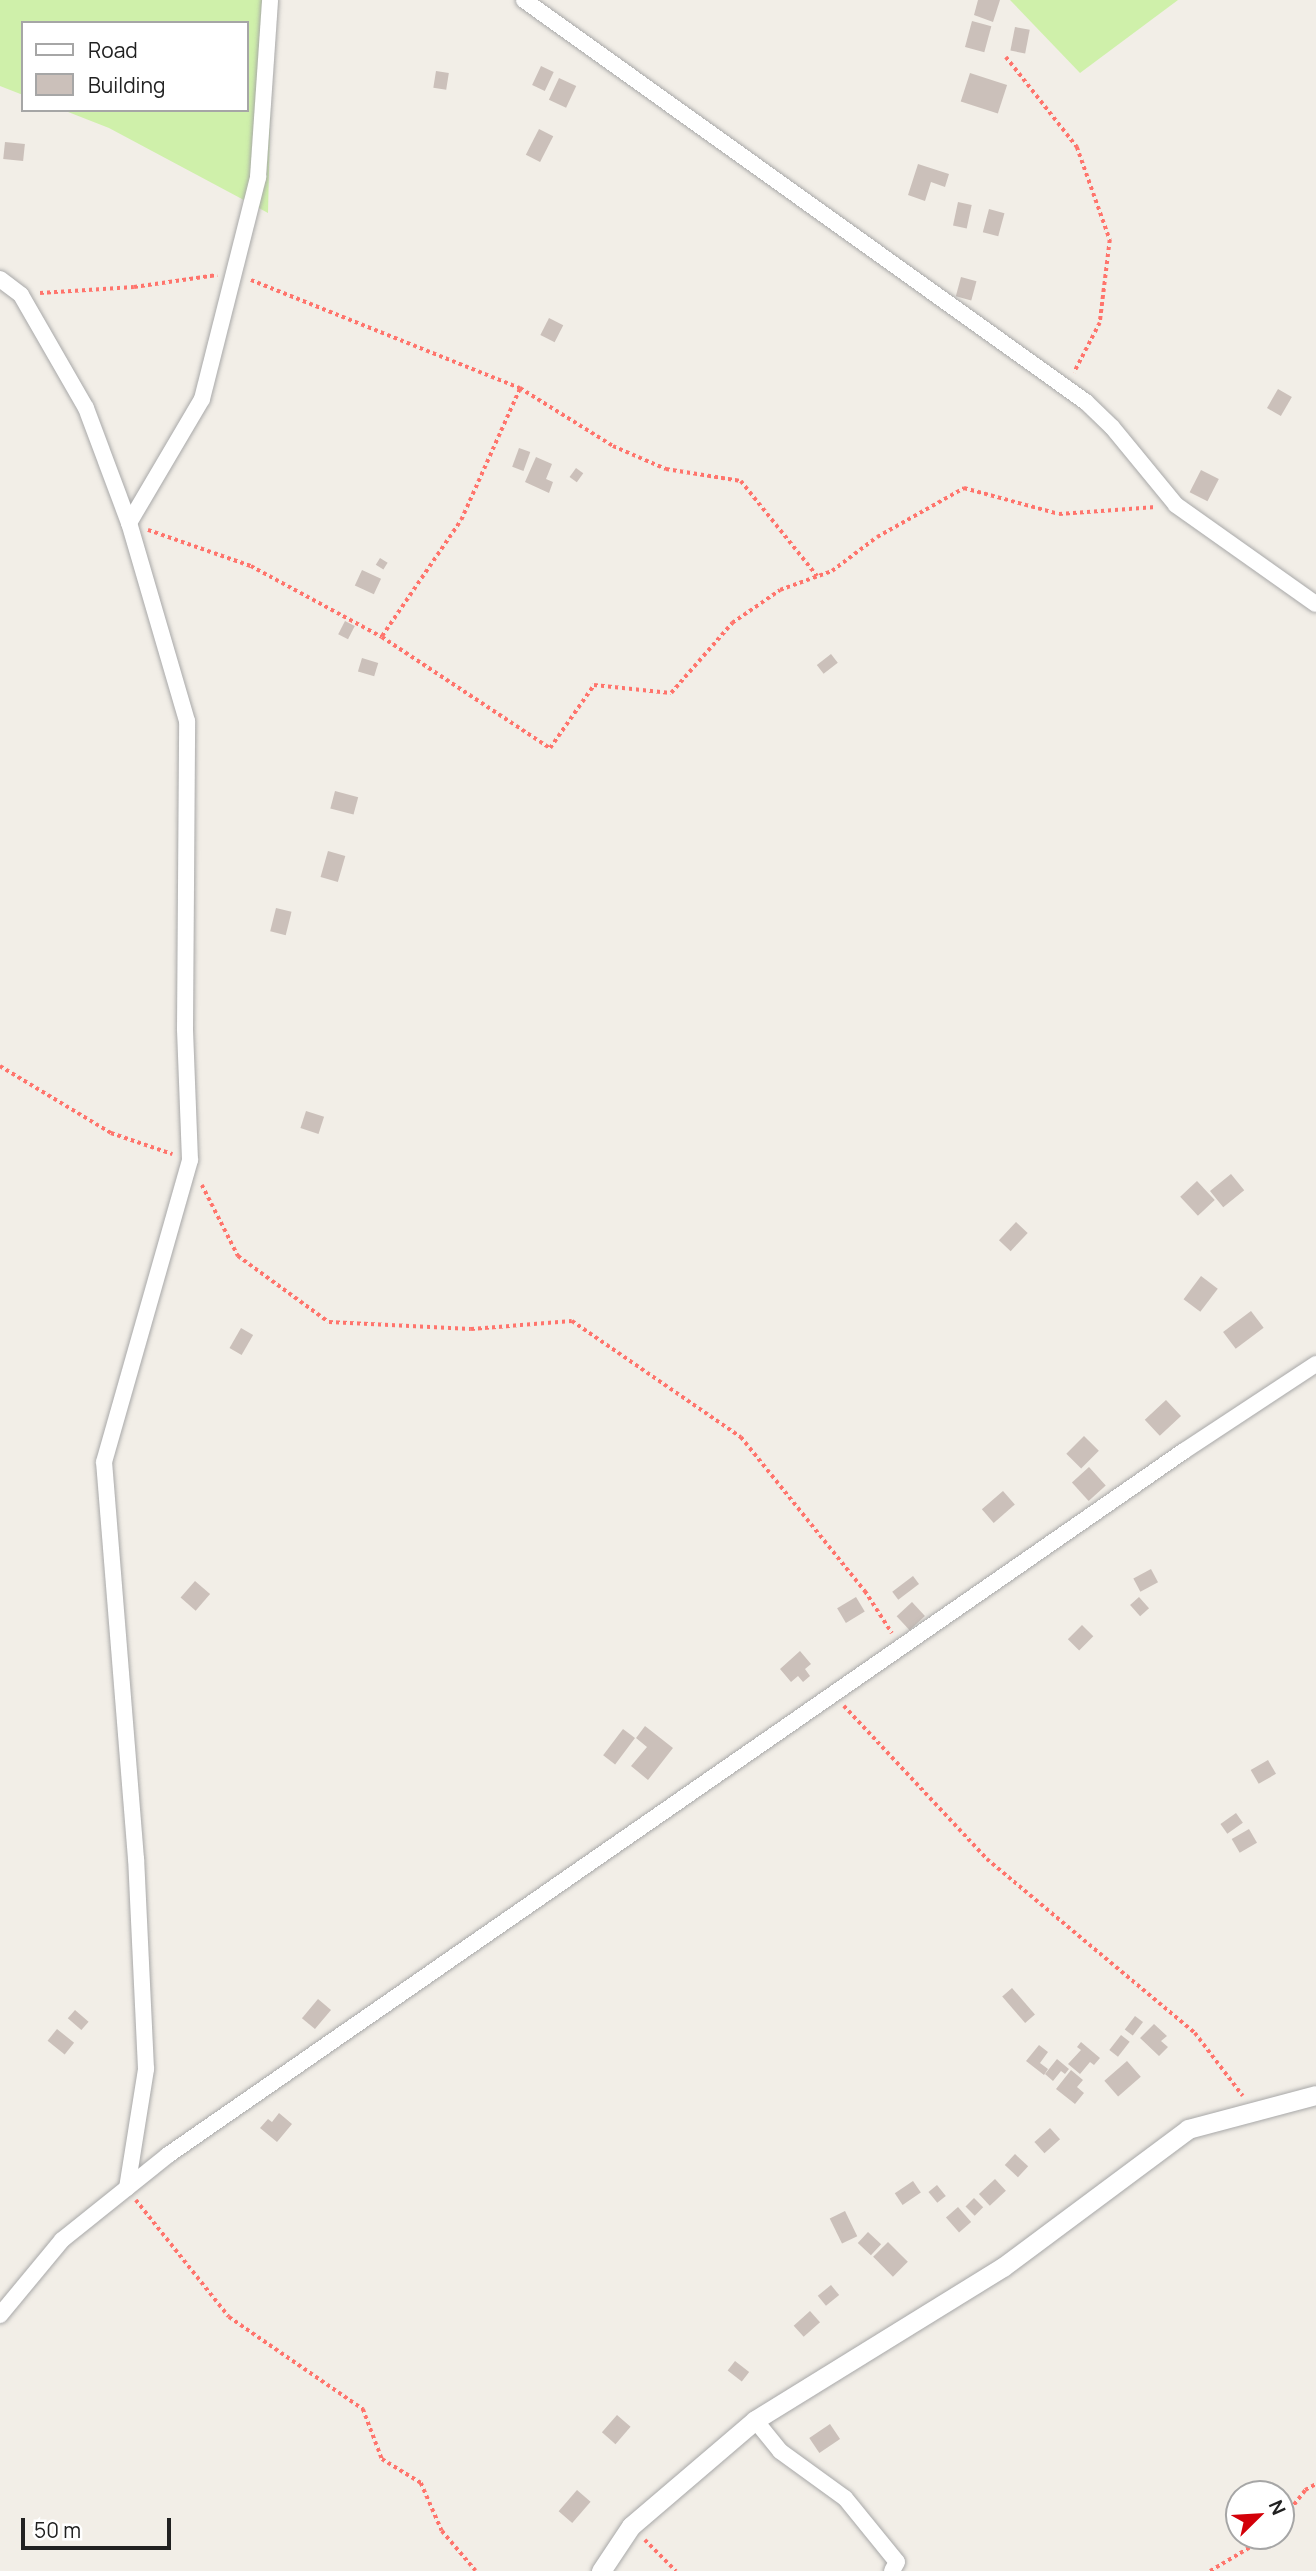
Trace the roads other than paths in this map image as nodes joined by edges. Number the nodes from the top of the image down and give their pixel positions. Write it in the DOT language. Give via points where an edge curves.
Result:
graph roads {
  1 [pos="270,0"];
  2 [pos="524,0"];
  3 [pos="0,279"];
  4 [pos="129,523"];
  5 [pos="1316,604"];
  6 [pos="1316,1364"];
  7 [pos="1316,2095"];
  8 [pos="127,2188"];
  9 [pos="0,2315"];
  10 [pos="755,2420"];
  11 [pos="601,2571"];
  12 [pos="892,2571"];
  1 -- 4 [label="street" via="258,177 202,399"];
  2 -- 5 [label="street" via="1066,387 1112,427 1176,505"];
  3 -- 4 [label="street" via="20,295 86,408"];
  4 -- 8 [label="street" via="187,721 185,1029 190,1160 104,1462 136,1859 146,2069"];
  6 -- 8 [label="street" via="901,1647 168,2155"];
  7 -- 10 [label="street" via="1188,2129 1003,2267"];
  8 -- 9 [label="street" via="62,2240"];
  10 -- 11 [label="street" via="631,2526"];
  10 -- 12 [label="street" via="780,2451 845,2498 897,2562"];
}
